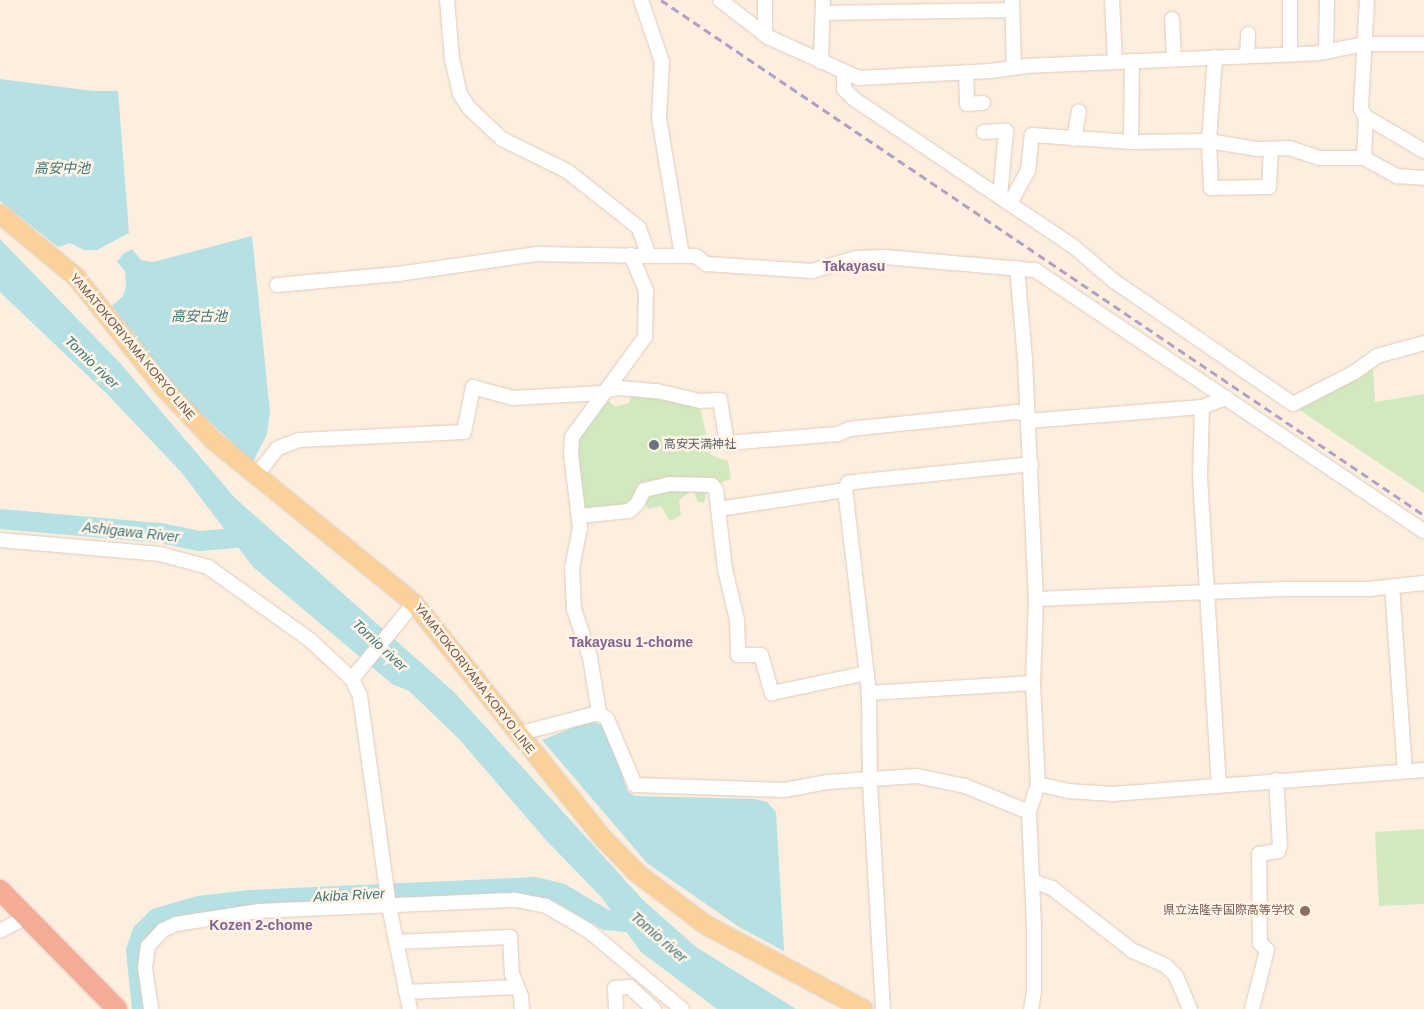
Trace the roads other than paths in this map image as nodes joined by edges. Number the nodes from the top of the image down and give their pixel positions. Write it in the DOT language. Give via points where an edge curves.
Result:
graph roads {
  1 [pos="447,0"];
  2 [pos="641,0"];
  3 [pos="720,0"];
  4 [pos="765,0"];
  5 [pos="1112,0"];
  6 [pos="1290,0"];
  7 [pos="1327,0"];
  8 [pos="1367,0"];
  9 [pos="960,5"];
  10 [pos="1012,5"];
  11 [pos="823,6"];
  12 [pos="904,6"];
  13 [pos="1172,19"];
  14 [pos="1248,34"];
  15 [pos="766,35"];
  16 [pos="1365,44"];
  17 [pos="1424,44"];
  18 [pos="1326,52"];
  19 [pos="1290,54"];
  20 [pos="1247,56"];
  21 [pos="1215,57"];
  22 [pos="1174,59"];
  23 [pos="1132,61"];
  24 [pos="821,62"];
  25 [pos="1115,62"];
  26 [pos="1014,67"];
  27 [pos="844,72"];
  28 [pos="966,72"];
  29 [pos="983,103"];
  30 [pos="1079,111"];
  31 [pos="1366,117"];
  32 [pos="984,132"];
  33 [pos="1074,138"];
  34 [pos="1131,142"];
  35 [pos="1209,142"];
  36 [pos="1271,149"];
  37 [pos="1424,151"];
  38 [pos="1364,158"];
  39 [pos="1424,178"];
  40 [pos="1005,200"];
  41 [pos="0,214"];
  42 [pos="632,255"];
  43 [pos="649,256"];
  44 [pos="682,256"];
  45 [pos="1018,268"];
  46 [pos="277,285"];
  47 [pos="1424,342"];
  48 [pos="605,391"];
  49 [pos="1226,398"];
  50 [pos="1202,407"];
  51 [pos="1028,417"];
  52 [pos="1031,464"];
  53 [pos="256,477"];
  54 [pos="845,490"];
  55 [pos="718,509"];
  56 [pos="579,516"];
  57 [pos="1424,531"];
  58 [pos="0,540"];
  59 [pos="1424,583"];
  60 [pos="1392,586"];
  61 [pos="1206,591"];
  62 [pos="1036,599"];
  63 [pos="409,609"];
  64 [pos="867,672"];
  65 [pos="352,679"];
  66 [pos="1033,683"];
  67 [pos="869,693"];
  68 [pos="599,713"];
  69 [pos="517,734"];
  70 [pos="1424,770"];
  71 [pos="1406,771"];
  72 [pos="1276,780"];
  73 [pos="870,781"];
  74 [pos="1038,784"];
  75 [pos="1219,784"];
  76 [pos="1029,812"];
  77 [pos="1032,881"];
  78 [pos="0,890"];
  79 [pos="388,906"];
  80 [pos="26,916"];
  81 [pos="0,931"];
  82 [pos="396,942"];
  83 [pos="517,987"];
  84 [pos="406,992"];
  85 [pos="116,1009"];
  86 [pos="151,1009"];
  87 [pos="410,1009"];
  88 [pos="522,1009"];
  89 [pos="616,1009"];
  90 [pos="654,1009"];
  91 [pos="682,1009"];
  92 [pos="863,1009"];
  93 [pos="883,1009"];
  94 [pos="1031,1009"];
  95 [pos="1190,1009"];
  96 [pos="1252,1009"];
  1 -- 43 [label="street" via="452,58 460,94 470,108 502,139 566,171 639,228"];
  2 -- 44 [label="street" via="662,62 660,118"];
  3 -- 15 [label="street"];
  4 -- 15 [label="street"];
  5 -- 25 [label="street"];
  6 -- 19 [label="street"];
  7 -- 18 [label="street"];
  8 -- 16 [label="street"];
  9 -- 10 [label="street"];
  9 -- 12 [label="street"];
  10 -- 26 [label="street"];
  11 -- 12 [label="street"];
  11 -- 24 [label="street"];
  13 -- 22 [label="street"];
  14 -- 20 [label="street"];
  15 -- 24 [label="street"];
  16 -- 17 [label="street"];
  16 -- 18 [label="street"];
  16 -- 31 [label="street" via="1361,109"];
  18 -- 19 [label="street"];
  19 -- 20 [label="street"];
  20 -- 21 [label="street"];
  21 -- 22 [label="street"];
  21 -- 35 [label="street"];
  22 -- 23 [label="street"];
  23 -- 25 [label="street"];
  23 -- 34 [label="street"];
  24 -- 27 [label="street"];
  25 -- 26 [label="street"];
  26 -- 28 [label="street"];
  27 -- 28 [label="street" via="872,78"];
  27 -- 40 [label="street" via="844,89 854,99"];
  28 -- 29 [label="street" via="967,104"];
  30 -- 33 [label="street"];
  31 -- 37 [label="street"];
  31 -- 38 [label="street"];
  32 -- 40 [label="street" via="1006,131"];
  33 -- 34 [label="street"];
  33 -- 40 [label="street" via="1032,135 1028,171"];
  34 -- 35 [label="street"];
  35 -- 36 [label="street"];
  35 -- 36 [label="street" via="1211,188 1270,188"];
  36 -- 38 [label="street" via="1289,148 1319,158"];
  38 -- 39 [label="street" via="1397,176"];
  40 -- 47 [label="street" via="1073,246 1114,281 1293,404 1355,372 1377,356"];
  41 -- 53 [label="main road, YAMATOKORIYAMA KORYO LINE" via="76,277 164,388 214,441"];
  42 -- 43 [label="street"];
  42 -- 46 [label="street" via="536,254 398,274"];
  42 -- 48 [label="street" via="646,291 646,337"];
  43 -- 44 [label="street"];
  44 -- 45 [label="street" via="696,256 706,264 812,271 856,258 885,257"];
  45 -- 49 [label="street" via="1035,270"];
  45 -- 51 [label="street"];
  48 -- 51 [label="street" via="619,388 658,391 700,401 720,400 727,444 1015,412"];
  48 -- 53 [label="street" via="512,398 473,387 464,432 299,440 278,448"];
  48 -- 56 [label="street" via="572,437 570,454"];
  49 -- 50 [label="street"];
  49 -- 57 [label="street"];
  50 -- 51 [label="street"];
  50 -- 61 [label="street" via="1199,439"];
  51 -- 52 [label="street"];
  52 -- 54 [label="street" via="862,481 848,483"];
  52 -- 62 [label="street"];
  53 -- 63 [label="main road, YAMATOKORIYAMA KORYO LINE"];
  54 -- 55 [label="street"];
  54 -- 64 [label="street"];
  55 -- 56 [label="street" via="712,484 698,482 644,490 629,511"];
  55 -- 64 [label="street" via="725,569 737,620 738,655 761,655 772,693"];
  56 -- 68 [label="street" via="572,593 590,657"];
  58 -- 65 [label="street" via="160,554 208,567 310,640"];
  59 -- 60 [label="street"];
  60 -- 61 [label="street"];
  60 -- 71 [label="street"];
  61 -- 62 [label="street"];
  61 -- 75 [label="street"];
  62 -- 66 [label="street"];
  63 -- 65 [label="street"];
  63 -- 69 [label="main road, YAMATOKORIYAMA KORYO LINE"];
  64 -- 67 [label="street"];
  65 -- 79 [label="street" via="360,696"];
  66 -- 67 [label="street"];
  66 -- 74 [label="street"];
  67 -- 73 [label="street"];
  68 -- 69 [label="street"];
  68 -- 73 [label="street" via="607,720 635,786 784,790 828,782"];
  69 -- 92 [label="main road, YAMATOKORIYAMA KORYO LINE" via="604,839 638,874 677,905 706,925"];
  70 -- 71 [label="street"];
  71 -- 72 [label="street"];
  72 -- 75 [label="street"];
  72 -- 96 [label="street" via="1280,845 1278,851 1259,854 1260,943 1267,950"];
  73 -- 76 [label="street" via="917,776 940,780 965,786"];
  73 -- 93 [label="street"];
  74 -- 75 [label="street" via="1068,791 1113,794"];
  74 -- 76 [label="street"];
  76 -- 77 [label="street"];
  77 -- 94 [label="street" via="1034,991"];
  77 -- 95 [label="street" via="1052,888 1133,951 1166,966 1176,976"];
  78 -- 80 [label="highway"];
  79 -- 82 [label="street"];
  79 -- 86 [label="street" via="259,911 176,924 163,930 148,946 146,967"];
  79 -- 91 [label="street" via="516,900 546,906 589,932"];
  80 -- 81 [label="street"];
  80 -- 85 [label="highway"];
  82 -- 83 [label="street" via="510,937 512,974"];
  82 -- 84 [label="street"];
  83 -- 84 [label="street"];
  83 -- 88 [label="street"];
  84 -- 87 [label="street"];
  89 -- 90 [label="street" via="615,988 630,987"];
}
